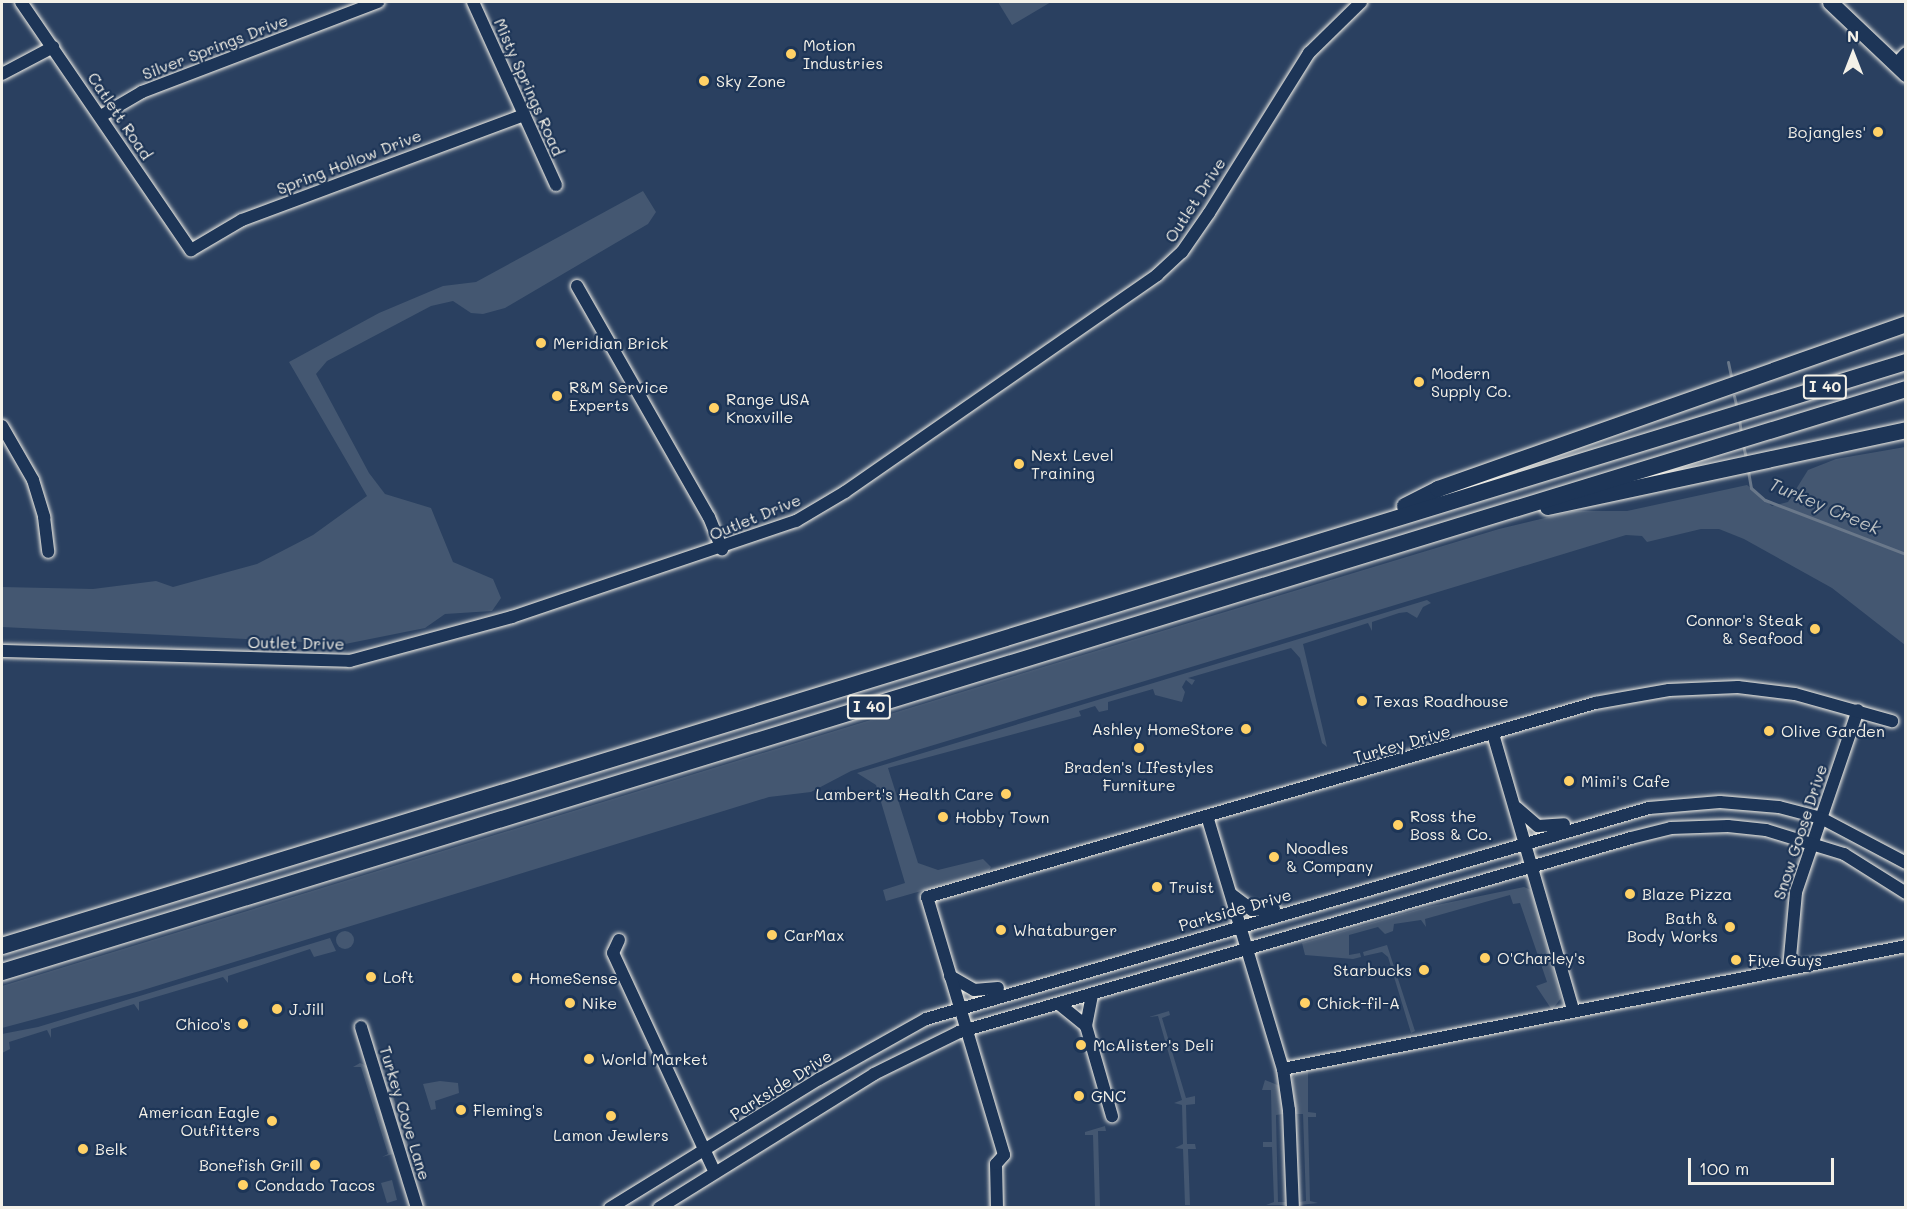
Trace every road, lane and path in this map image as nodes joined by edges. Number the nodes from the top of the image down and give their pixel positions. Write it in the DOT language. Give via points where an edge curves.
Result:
graph roads {
  1 [pos="21,2"];
  2 [pos="378,2"];
  3 [pos="473,2"];
  4 [pos="1361,2"];
  5 [pos="1830,2"];
  6 [pos="53,47"];
  7 [pos="1902,64"];
  8 [pos="2,74"];
  9 [pos="524,115"];
  10 [pos="101,116"];
  11 [pos="556,185"];
  12 [pos="191,250"];
  13 [pos="577,286"];
  14 [pos="1905,324"];
  15 [pos="1905,362"];
  16 [pos="1905,388"];
  17 [pos="2,426"];
  18 [pos="1905,430"];
  19 [pos="1465,525"];
  20 [pos="1353,531"];
  21 [pos="722,549"];
  22 [pos="48,552"];
  23 [pos="2,651"];
  24 [pos="1858,710"];
  25 [pos="1892,721"];
  26 [pos="1493,734"];
  27 [pos="1512,800"];
  28 [pos="1207,816"];
  29 [pos="1821,818"];
  30 [pos="1597,823"];
  31 [pos="1813,842"];
  32 [pos="1526,843"];
  33 [pos="1905,863"];
  34 [pos="1534,867"];
  35 [pos="1230,893"];
  36 [pos="1905,894"];
  37 [pos="1302,908"];
  38 [pos="1240,925"];
  39 [pos="619,940"];
  40 [pos="2,946"];
  41 [pos="1905,946"];
  42 [pos="1247,949"];
  43 [pos="1789,968"];
  44 [pos="2,972"];
  45 [pos="950,976"];
  46 [pos="1026,988"];
  47 [pos="1092,995"];
  48 [pos="1059,1004"];
  49 [pos="958,1008"];
  50 [pos="1573,1010"];
  51 [pos="1086,1026"];
  52 [pos="362,1028"];
  53 [pos="965,1030"];
  54 [pos="1283,1069"];
  55 [pos="1112,1116"];
  56 [pos="705,1152"];
  57 [pos="715,1173"];
  58 [pos="417,1208"];
  59 [pos="610,1208"];
  60 [pos="658,1208"];
  61 [pos="997,1208"];
  62 [pos="1293,1208"];
  1 -- 6 [label="street, Catlett Road"];
  2 -- 10 [label="street, Silver Springs Drive" via="142,92"];
  3 -- 9 [label="street, Misty Springs Road"];
  4 -- 21 [label="street, Outlet Drive" via="1309,53 1209,213 1182,252 1157,275 831,501 780,529"];
  5 -- 7 [label="main road"];
  6 -- 8 [label="street"];
  6 -- 10 [label="street, Catlett Road"];
  9 -- 11 [label="street, Misty Springs Road"];
  9 -- 12 [label="street, Spring Hollow Drive" via="242,220"];
  10 -- 12 [label="street, Catlett Road"];
  13 -- 21 [label="street" via="709,517"];
  14 -- 20 [label="highway" via="1438,489"];
  15 -- 20 [label="highway, I 40"];
  16 -- 19 [label="highway, I 40"];
  17 -- 22 [label="street" via="33,480 44,517"];
  18 -- 19 [label="highway"];
  19 -- 44 [label="highway, I 40"];
  20 -- 40 [label="highway, I 40"];
  21 -- 23 [label="street, Outlet Drive" via="512,617 350,661"];
  24 -- 25 [label="street, Turkey Drive"];
  24 -- 26 [label="street, Turkey Drive" via="1795,694 1738,687 1669,690 1595,704"];
  24 -- 29 [label="street, Snow Goose Drive"];
  26 -- 27 [label="street"];
  26 -- 28 [label="street, Turkey Drive"];
  27 -- 30 [label="street" via="1538,826 1550,828 1577,820"];
  27 -- 32 [label="street"];
  28 -- 35 [label="street"];
  28 -- 45 [label="street, Turkey Drive" via="927,897"];
  29 -- 30 [label="street, Parkside Drive" via="1757,803 1720,802 1649,808"];
  29 -- 31 [label="street, Snow Goose Drive"];
  29 -- 33 [label="street, Parkside Drive"];
  30 -- 32 [label="street, Parkside Drive"];
  31 -- 34 [label="street" via="1728,826 1671,828"];
  31 -- 36 [label="street" via="1876,872"];
  31 -- 43 [label="street, Snow Goose Drive" via="1792,907"];
  32 -- 34 [label="street"];
  32 -- 37 [label="street, Parkside Drive"];
  34 -- 42 [label="street"];
  34 -- 50 [label="street"];
  35 -- 37 [label="street" via="1242,904 1259,911"];
  35 -- 38 [label="street"];
  37 -- 38 [label="street, Parkside Drive"];
  38 -- 42 [label="street"];
  38 -- 46 [label="street, Parkside Drive"];
  39 -- 56 [label="street" via="613,953"];
  41 -- 43 [label="street"];
  42 -- 47 [label="street"];
  42 -- 54 [label="street"];
  43 -- 50 [label="street"];
  45 -- 46 [label="street" via="983,992 1006,986"];
  45 -- 49 [label="street"];
  46 -- 49 [label="street, Parkside Drive"];
  47 -- 48 [label="street"];
  47 -- 51 [label="street"];
  48 -- 51 [label="street"];
  48 -- 53 [label="street"];
  49 -- 53 [label="street"];
  49 -- 56 [label="street, Parkside Drive" via="894,1035"];
  50 -- 54 [label="street"];
  51 -- 55 [label="street"];
  52 -- 58 [label="street, Turkey Cove Lane"];
  53 -- 57 [label="street" via="885,1068"];
  53 -- 61 [label="street" via="1004,1155 996,1164"];
  54 -- 62 [label="street" via="1289,1110"];
  56 -- 57 [label="street"];
  56 -- 59 [label="street, Parkside Drive"];
  57 -- 60 [label="street"];
}
